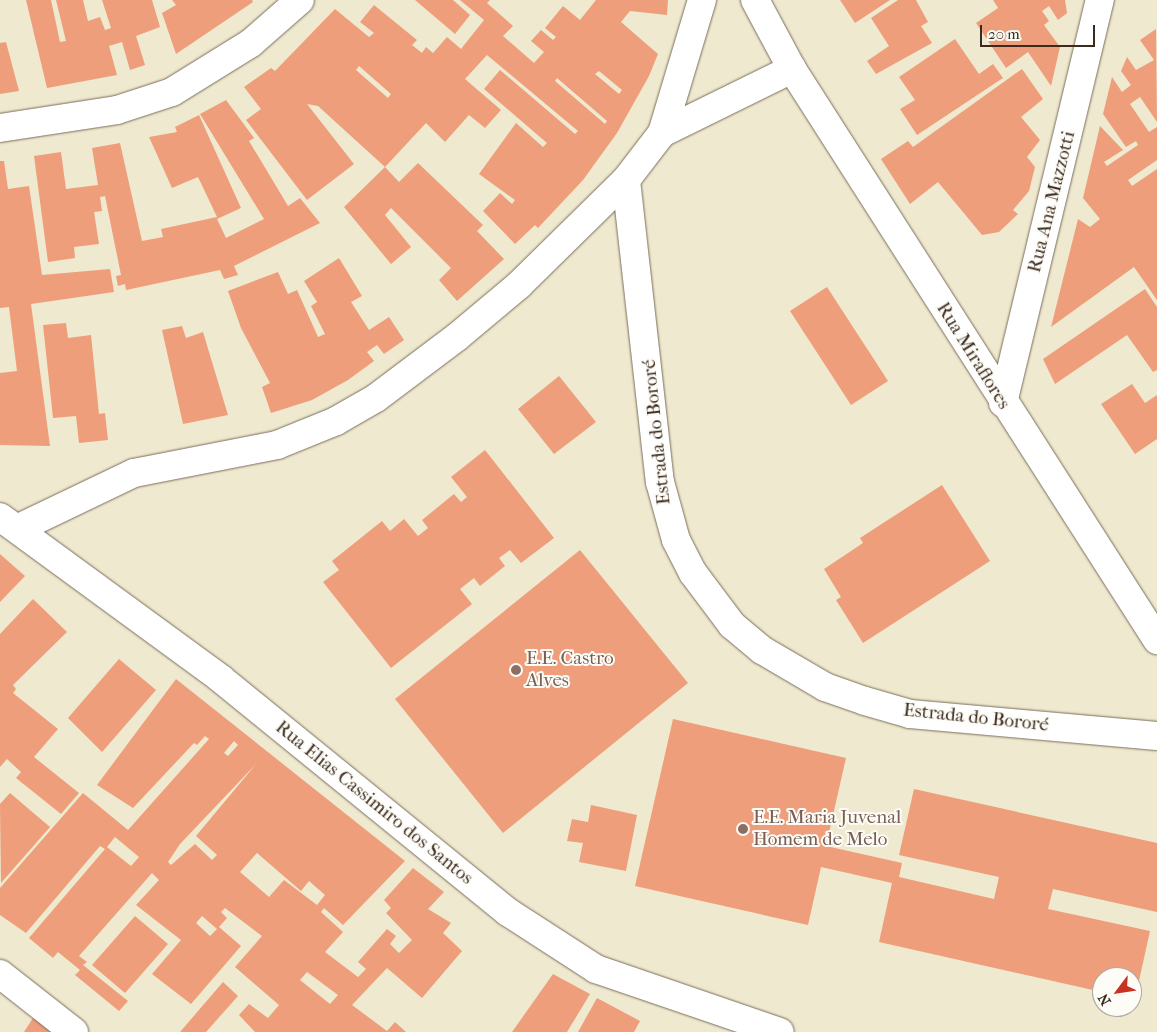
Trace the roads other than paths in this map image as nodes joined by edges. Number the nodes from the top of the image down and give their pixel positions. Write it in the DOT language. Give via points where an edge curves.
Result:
graph roads {
  1 [pos="300,0"];
  2 [pos="702,0"];
  3 [pos="755,0"];
  4 [pos="1100,0"];
  5 [pos="792,69"];
  6 [pos="0,128"];
  7 [pos="662,133"];
  8 [pos="626,180"];
  9 [pos="1003,403"];
  10 [pos="10,522"];
  11 [pos="1157,640"];
  12 [pos="1157,736"];
  13 [pos="0,974"];
  14 [pos="74,1032"];
  15 [pos="780,1032"];
  1 -- 6 [label="street" via="251,43 172,92 117,110"];
  2 -- 7 [label="street"];
  3 -- 5 [label="street, Rua Miraflores"];
  4 -- 9 [label="street, Rua Ana Mazzotti"];
  5 -- 7 [label="street"];
  5 -- 9 [label="street, Rua Miraflores"];
  7 -- 8 [label="street"];
  8 -- 10 [label="street" via="519,285 464,331 376,398 336,421 276,444 134,473"];
  8 -- 12 [label="street, Estrada do Bororé" via="665,509 693,573 732,624 762,650 825,687 910,714"];
  9 -- 11 [label="street, Rua Miraflores"];
  10 -- 15 [label="street, Rua Elias Cassimiro dos Santos" via="221,679 508,912 596,969"];
  13 -- 14 [label="street"];
}
